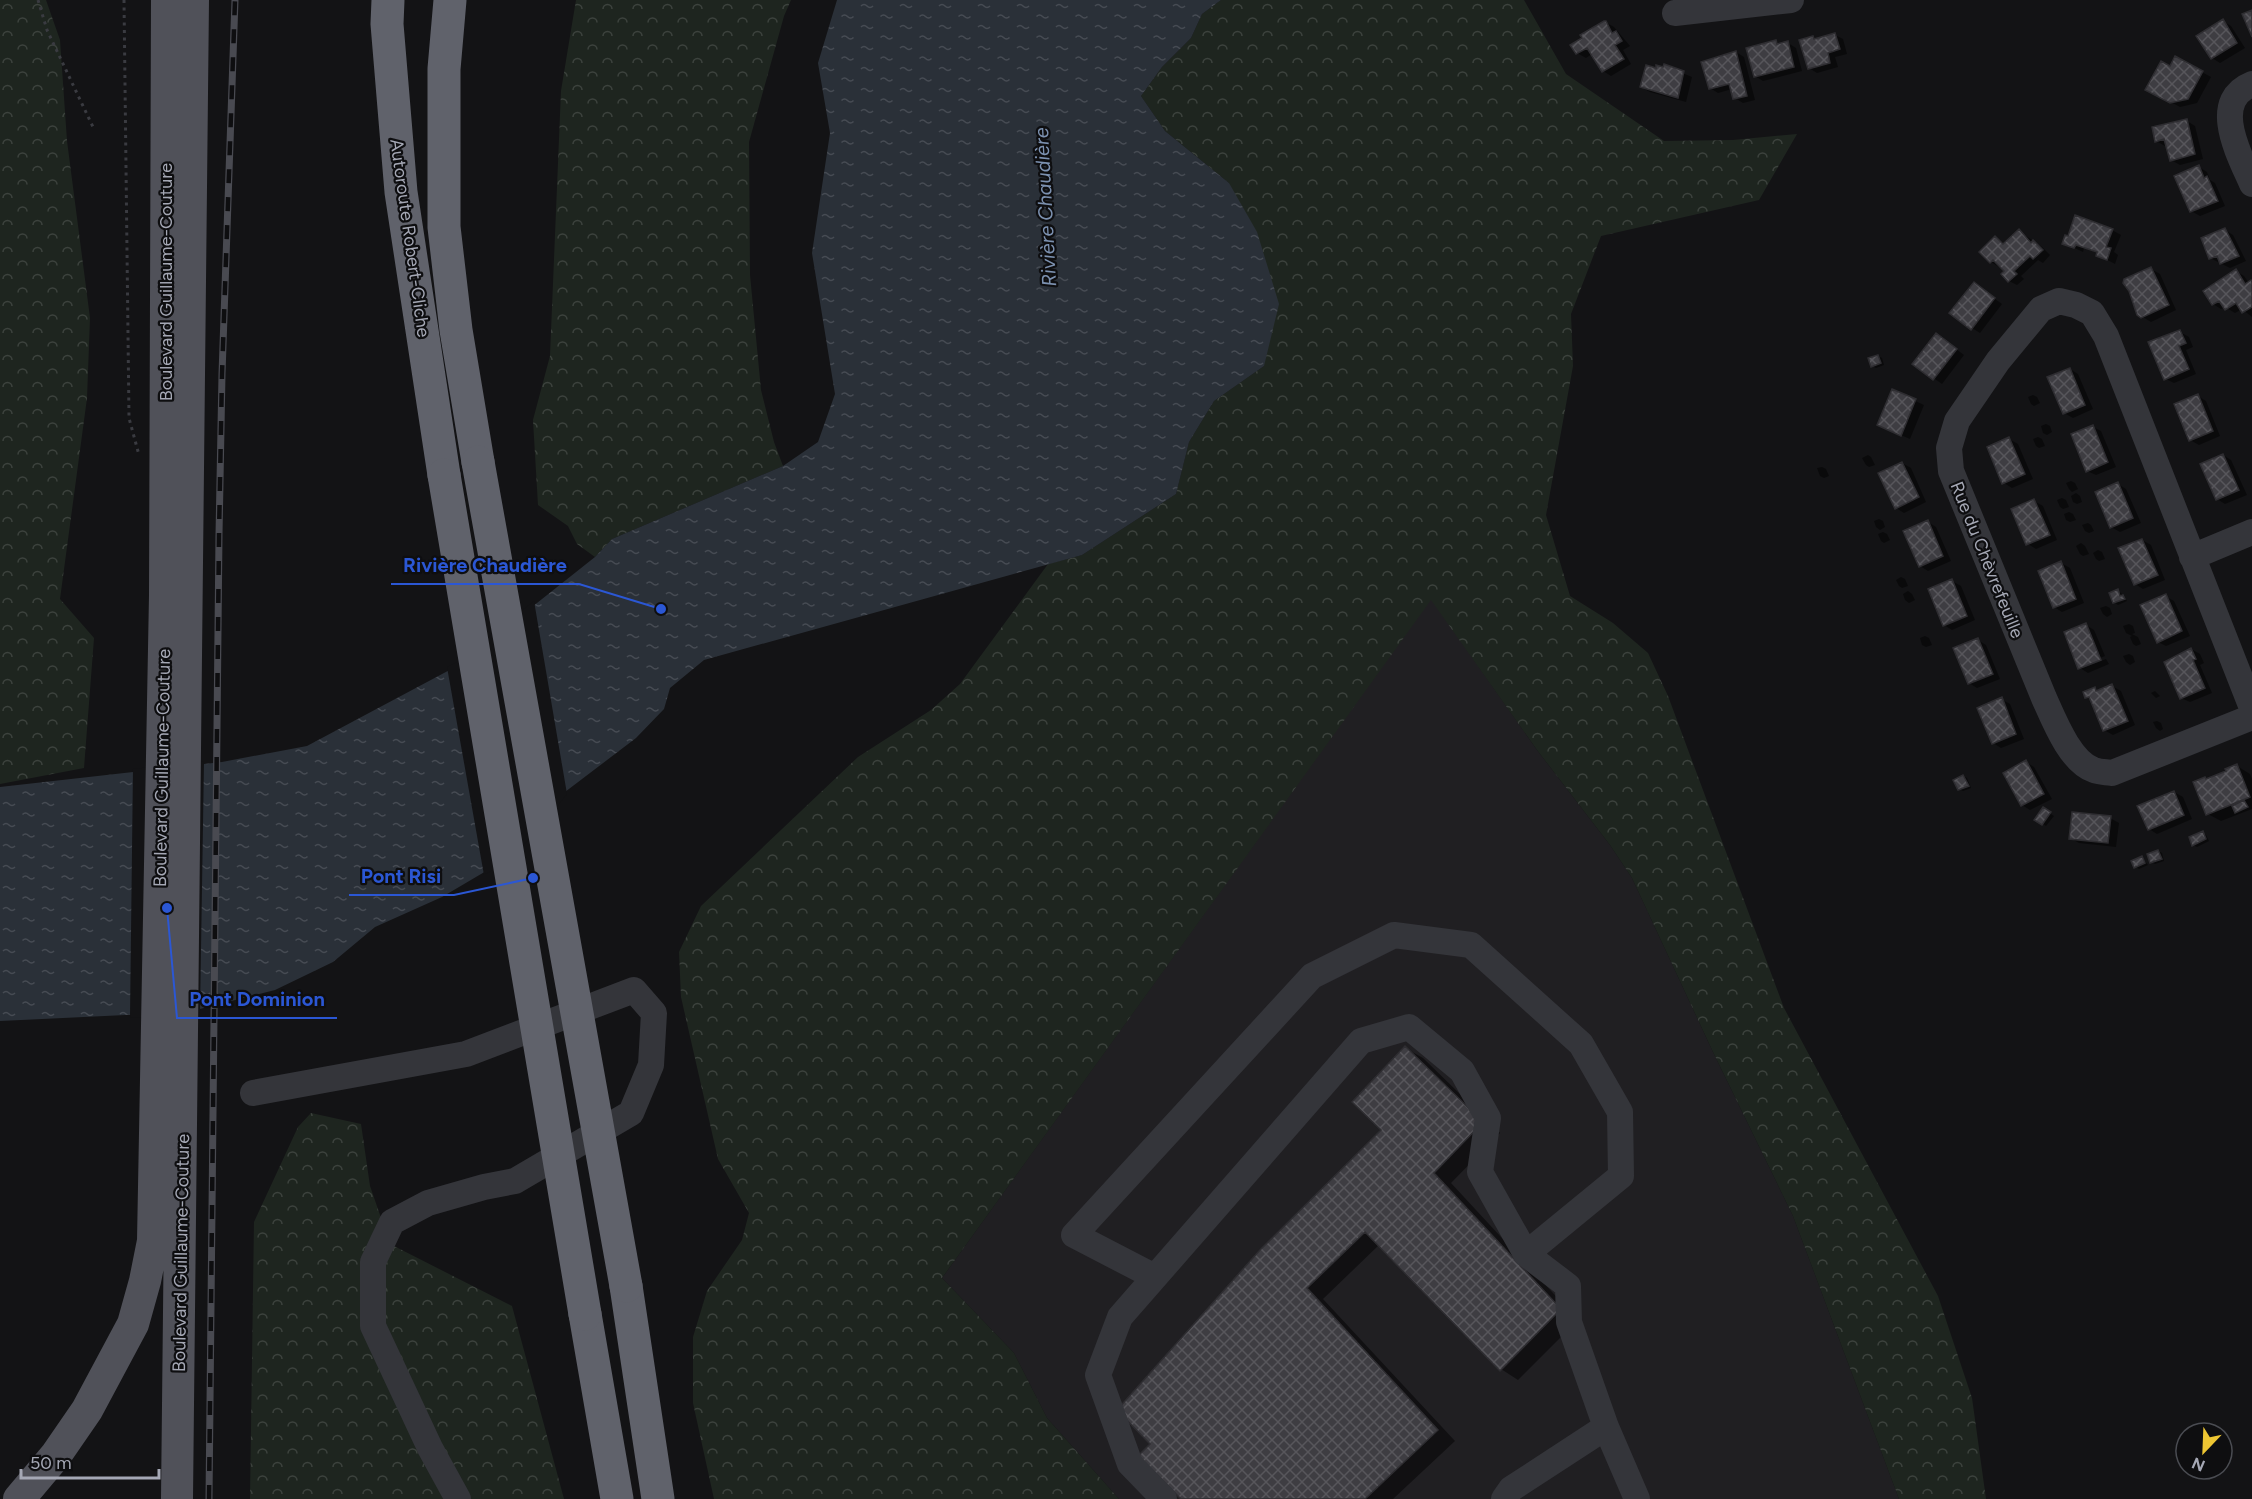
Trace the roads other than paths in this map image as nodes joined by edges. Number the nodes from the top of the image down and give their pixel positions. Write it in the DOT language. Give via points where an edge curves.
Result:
graph roads {
  1 [pos="167,0"];
  2 [pos="193,0"];
  3 [pos="388,0"];
  4 [pos="450,0"];
  5 [pos="1791,0"];
  6 [pos="1675,13"];
  7 [pos="2252,84"];
  8 [pos="2252,184"];
  9 [pos="2252,532"];
  10 [pos="2192,557"];
  11 [pos="176,595"];
  12 [pos="2252,708"];
  13 [pos="2252,717"];
  14 [pos="253,1093"];
  15 [pos="167,1242"];
  16 [pos="1526,1254"];
  17 [pos="1155,1278"];
  18 [pos="1605,1427"];
  19 [pos="19,1499"];
  20 [pos="177,1499"];
  21 [pos="458,1499"];
  22 [pos="617,1499"];
  23 [pos="658,1499"];
  24 [pos="1164,1499"];
  25 [pos="1504,1499"];
  26 [pos="1637,1499"];
  1 -- 11 [label="main road, Boulevard Guillaume-Couture"];
  2 -- 11 [label="main road, Boulevard Guillaume-Couture"];
  3 -- 22 [label="highway, Autoroute Robert-Cliche, bridge" via="401,192 444,475"];
  4 -- 23 [label="highway, Autoroute Robert-Cliche, bridge" via="444,69 444,227 456,330 626,1286"];
  5 -- 6 [label="street"];
  7 -- 8 [label="street" via="2244,87 2233,102 2229,117 2233,139"];
  9 -- 10 [label="street"];
  10 -- 12 [label="street, Rue du Chèvrefeuille"];
  10 -- 13 [label="street, Rue du Chèvrefeuille" via="2092,313 2059,302 2041,309 1998,361 1957,421 1949,448 1951,471 2057,725 2072,752 2092,770 2112,773"];
  11 -- 15 [label="main road, Boulevard Guillaume-Couture"];
  14 -- 21 [label="street" via="466,1054 634,990 654,1013 651,1065 631,1113 515,1181 428,1203 392,1222 373,1262 373,1326"];
  15 -- 19 [label="main road, Boulevard Guillaume-Couture" via="145,1281 129,1333 87,1410"];
  15 -- 20 [label="main road, Boulevard Guillaume-Couture"];
  16 -- 17 [label="street" via="1480,1172 1488,1118 1462,1071 1409,1027 1361,1041"];
  16 -- 17 [label="street" via="1621,1176 1620,1112 1581,1044 1471,945 1394,935 1312,976 1074,1235"];
  16 -- 18 [label="street" via="1568,1286 1569,1322"];
  17 -- 24 [label="street" via="1120,1317 1098,1375 1130,1464"];
  18 -- 25 [label="street" via="1511,1489"];
  18 -- 26 [label="street"];
}
